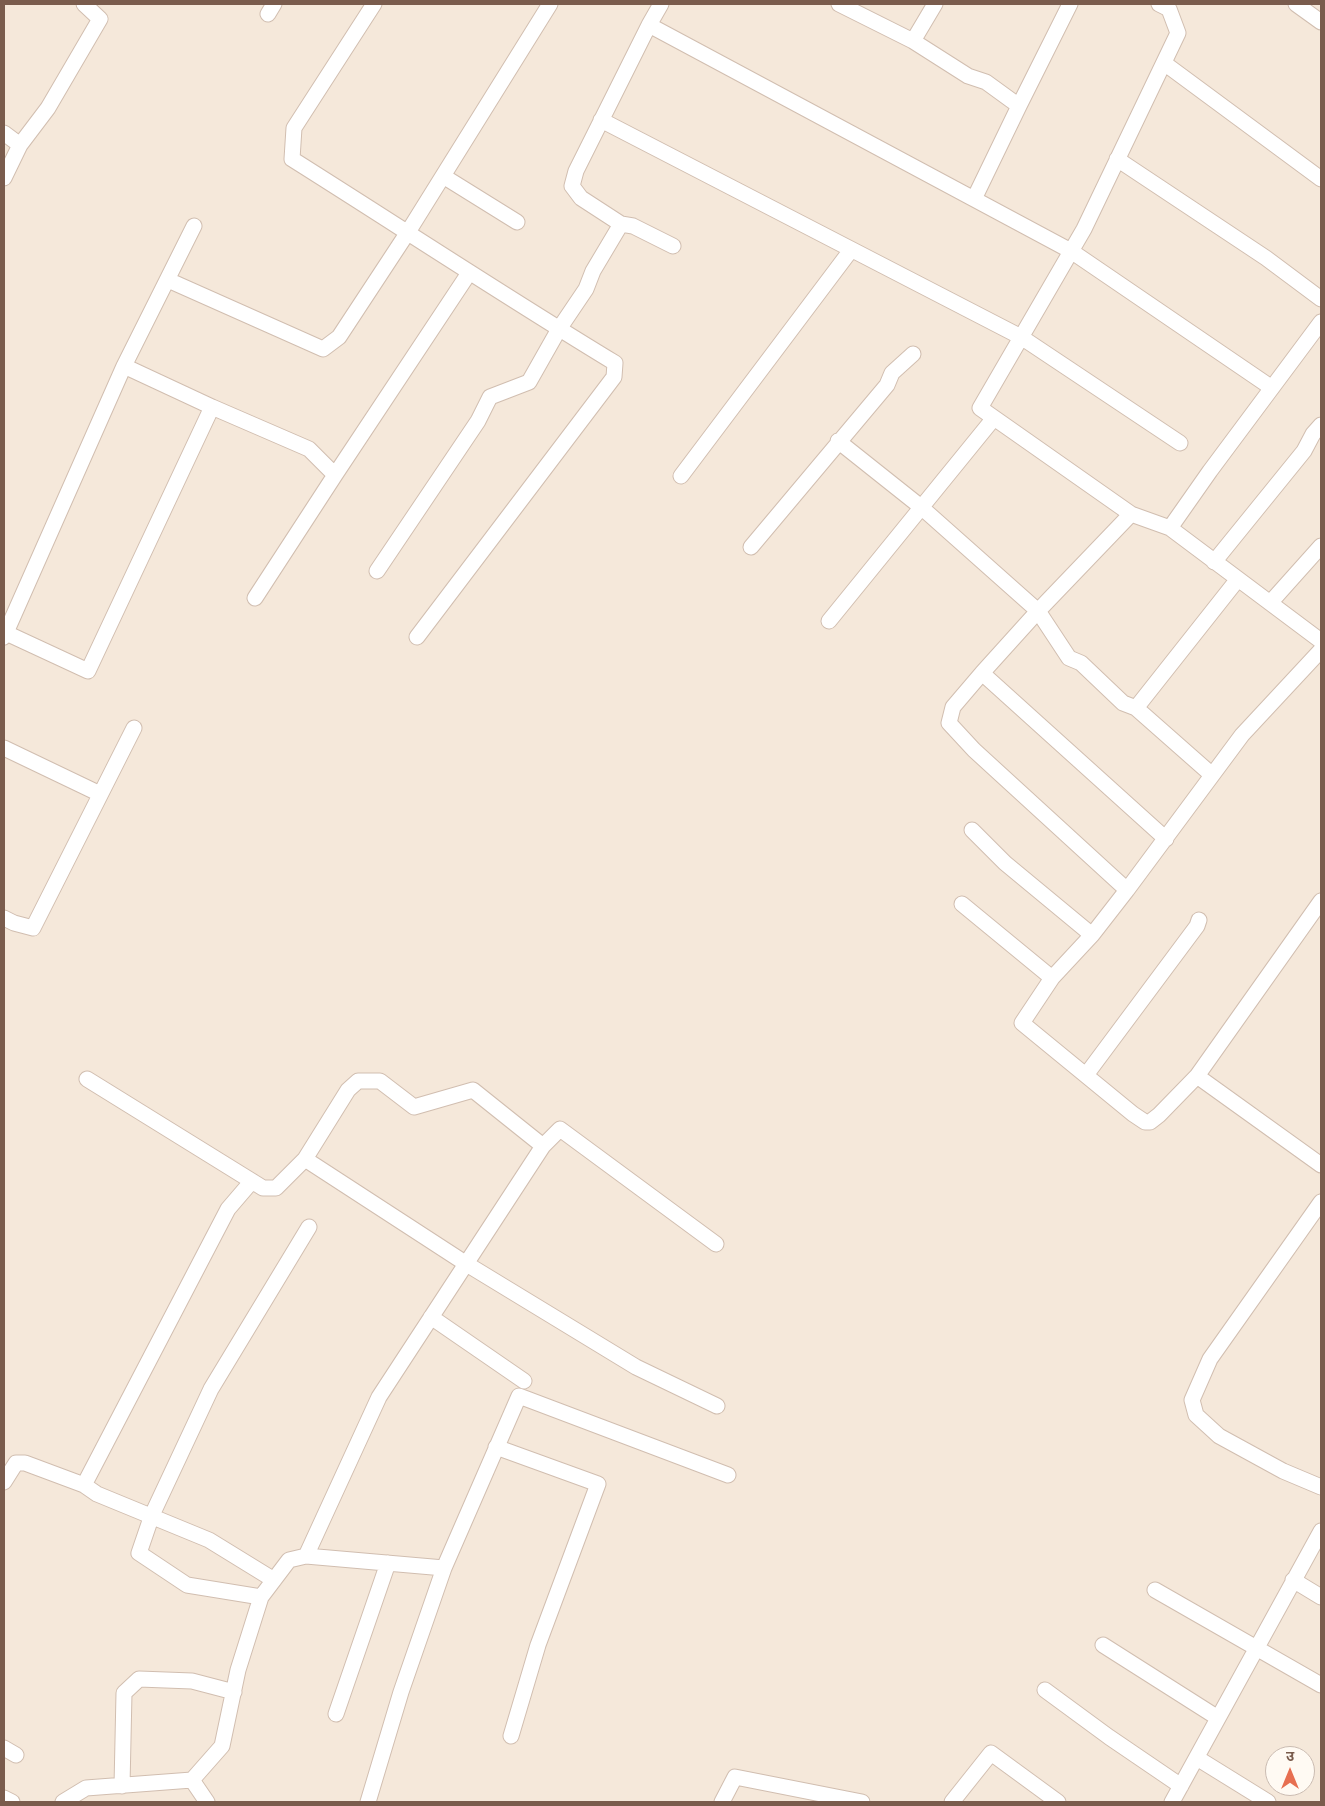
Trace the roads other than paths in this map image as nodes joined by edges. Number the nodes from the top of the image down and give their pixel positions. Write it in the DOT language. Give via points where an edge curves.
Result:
graph roads {
  1 [pos="84,4"];
  2 [pos="374,4"];
  3 [pos="550,4"];
  4 [pos="661,4"];
  5 [pos="838,4"];
  6 [pos="934,4"];
  7 [pos="1070,4"];
  8 [pos="1296,4"];
  9 [pos="1167,6"];
  10 [pos="1321,22"];
  11 [pos="649,25"];
  12 [pos="913,41"];
  13 [pos="1164,63"];
  14 [pos="1018,106"];
  15 [pos="601,120"];
  16 [pos="4,133"];
  17 [pos="20,145"];
  18 [pos="1117,159"];
  19 [pos="443,176"];
  20 [pos="4,178"];
  21 [pos="1321,178"];
  22 [pos="974,199"];
  23 [pos="517,222"];
  24 [pos="620,224"];
  25 [pos="194,226"];
  26 [pos="408,232"];
  27 [pos="673,246"];
  28 [pos="851,250"];
  29 [pos="1071,251"];
  30 [pos="469,273"];
  31 [pos="168,280"];
  32 [pos="1321,299"];
  33 [pos="1321,322"];
  34 [pos="559,329"];
  35 [pos="1021,337"];
  36 [pos="913,354"];
  37 [pos="124,366"];
  38 [pos="1272,388"];
  39 [pos="212,407"];
  40 [pos="994,418"];
  41 [pos="1321,425"];
  42 [pos="838,441"];
  43 [pos="1180,444"];
  44 [pos="335,475"];
  45 [pos="681,476"];
  46 [pos="921,507"];
  47 [pos="1131,514"];
  48 [pos="1170,528"];
  49 [pos="1321,546"];
  50 [pos="751,548"];
  51 [pos="1214,562"];
  52 [pos="376,571"];
  53 [pos="1238,579"];
  54 [pos="255,598"];
  55 [pos="1270,603"];
  56 [pos="1038,611"];
  57 [pos="829,622"];
  58 [pos="4,634"];
  59 [pos="417,637"];
  60 [pos="1321,641"];
  61 [pos="1321,650"];
  62 [pos="982,674"];
  63 [pos="1136,708"];
  64 [pos="134,728"];
  65 [pos="4,748"];
  66 [pos="1212,775"];
  67 [pos="100,794"];
  68 [pos="972,830"];
  69 [pos="1166,839"];
  70 [pos="1127,890"];
  71 [pos="1321,901"];
  72 [pos="962,904"];
  73 [pos="4,918"];
  74 [pos="1198,920"];
  75 [pos="1092,935"];
  76 [pos="1052,978"];
  77 [pos="1086,1075"];
  78 [pos="1197,1076"];
  79 [pos="87,1079"];
  80 [pos="543,1146"];
  81 [pos="305,1159"];
  82 [pos="1321,1165"];
  83 [pos="252,1182"];
  84 [pos="1321,1202"];
  85 [pos="309,1227"];
  86 [pos="716,1244"];
  87 [pos="465,1263"];
  88 [pos="431,1316"];
  89 [pos="524,1382"];
  90 [pos="717,1406"];
  91 [pos="496,1448"];
  92 [pos="728,1475"];
  93 [pos="4,1482"];
  94 [pos="84,1485"];
  95 [pos="1321,1487"];
  96 [pos="152,1515"];
  97 [pos="1321,1531"];
  98 [pos="306,1556"];
  99 [pos="388,1563"];
  100 [pos="444,1568"];
  101 [pos="274,1580"];
  102 [pos="1293,1580"];
  103 [pos="1156,1590"];
  104 [pos="261,1597"];
  105 [pos="1321,1597"];
  106 [pos="1103,1645"];
  107 [pos="1256,1647"];
  108 [pos="1321,1684"];
  109 [pos="1044,1690"];
  110 [pos="234,1692"];
  111 [pos="336,1714"];
  112 [pos="1218,1718"];
  113 [pos="511,1736"];
  114 [pos="1197,1758"];
  115 [pos="192,1780"];
  116 [pos="122,1786"];
  117 [pos="1181,1786"];
  118 [pos="4,1798"];
  119 [pos="12,1802"];
  120 [pos="63,1802"];
  121 [pos="207,1802"];
  122 [pos="368,1802"];
  123 [pos="722,1802"];
  124 [pos="862,1802"];
  125 [pos="952,1802"];
  126 [pos="1058,1802"];
  127 [pos="1172,1802"];
  128 [pos="1268,1802"];
  1 -- 17 [label="street" via="100,19 48,108"];
  2 -- 26 [label="street" via="294,128 292,159"];
  3 -- 19 [label="street"];
  4 -- 11 [label="street"];
  5 -- 12 [label="street"];
  6 -- 12 [label="street"];
  7 -- 14 [label="street"];
  8 -- 10 [label="street"];
  9 -- 13 [label="street" via="1178,33"];
  11 -- 15 [label="street"];
  11 -- 22 [label="street"];
  12 -- 14 [label="street" via="968,76 986,82"];
  13 -- 18 [label="street"];
  13 -- 21 [label="street"];
  14 -- 22 [label="street"];
  15 -- 24 [label="street" via="572,186 581,198"];
  15 -- 28 [label="street"];
  16 -- 17 [label="street"];
  17 -- 20 [label="street"];
  18 -- 29 [label="street"];
  18 -- 32 [label="street" via="1266,258"];
  19 -- 23 [label="street"];
  19 -- 26 [label="street"];
  22 -- 29 [label="street"];
  24 -- 27 [label="street" via="633,226"];
  24 -- 34 [label="street" via="586,289"];
  25 -- 31 [label="street"];
  26 -- 30 [label="street"];
  26 -- 31 [label="street" via="338,337 323,349"];
  28 -- 35 [label="street"];
  28 -- 45 [label="street"];
  29 -- 35 [label="street"];
  29 -- 38 [label="street"];
  30 -- 34 [label="street"];
  30 -- 44 [label="street"];
  31 -- 37 [label="street"];
  33 -- 38 [label="street"];
  34 -- 52 [label="street" via="529,382 490,397 478,422"];
  34 -- 59 [label="street" via="615,363 614,377"];
  35 -- 40 [label="street" via="980,408"];
  35 -- 43 [label="street"];
  36 -- 42 [label="street" via="892,373 887,385"];
  37 -- 39 [label="street"];
  37 -- 58 [label="street"];
  38 -- 48 [label="street"];
  39 -- 44 [label="street" via="309,449"];
  39 -- 58 [label="street" via="88,671"];
  40 -- 46 [label="street"];
  40 -- 47 [label="street"];
  41 -- 51 [label="street" via="1304,451"];
  42 -- 46 [label="street"];
  42 -- 50 [label="street"];
  44 -- 54 [label="street"];
  46 -- 56 [label="street"];
  46 -- 57 [label="street"];
  47 -- 48 [label="street"];
  47 -- 56 [label="street"];
  48 -- 51 [label="street"];
  49 -- 55 [label="street"];
  51 -- 53 [label="street"];
  53 -- 55 [label="street"];
  53 -- 63 [label="street"];
  55 -- 60 [label="street"];
  56 -- 62 [label="street"];
  56 -- 63 [label="street" via="1069,658 1081,663 1123,703"];
  61 -- 66 [label="street" via="1242,735"];
  62 -- 69 [label="street"];
  62 -- 70 [label="street" via="953,707 949,723 974,750"];
  63 -- 66 [label="street"];
  64 -- 67 [label="street"];
  65 -- 67 [label="street"];
  66 -- 69 [label="street"];
  67 -- 73 [label="street" via="33,928"];
  68 -- 75 [label="street" via="1005,863"];
  69 -- 70 [label="street"];
  70 -- 75 [label="street"];
  71 -- 78 [label="street"];
  72 -- 76 [label="street"];
  74 -- 77 [label="street" via="1197,926"];
  75 -- 76 [label="street"];
  76 -- 77 [label="street" via="1022,1023"];
  77 -- 78 [label="street" via="1145,1122 1159,1115"];
  78 -- 82 [label="street"];
  79 -- 83 [label="street"];
  80 -- 81 [label="street" via="473,1090 414,1108 380,1081 358,1081 348,1090"];
  80 -- 86 [label="street" via="560,1130"];
  80 -- 87 [label="street"];
  81 -- 83 [label="street" via="276,1188 263,1188"];
  81 -- 87 [label="street"];
  83 -- 94 [label="street" via="228,1209"];
  84 -- 95 [label="street" via="1210,1359 1192,1400 1196,1415 1220,1436"];
  85 -- 96 [label="street" via="211,1389"];
  87 -- 88 [label="street"];
  87 -- 90 [label="street" via="636,1367"];
  88 -- 89 [label="street"];
  88 -- 98 [label="street" via="379,1397"];
  91 -- 92 [label="street" via="519,1396"];
  91 -- 100 [label="street"];
  91 -- 113 [label="street" via="598,1484 538,1645"];
  93 -- 94 [label="street" via="16,1463 26,1463"];
  94 -- 96 [label="street" via="97,1494"];
  96 -- 101 [label="street" via="209,1540"];
  96 -- 104 [label="street" via="139,1553 187,1585"];
  97 -- 102 [label="street"];
  98 -- 99 [label="street"];
  98 -- 101 [label="street" via="289,1560"];
  99 -- 100 [label="street"];
  99 -- 111 [label="street"];
  100 -- 122 [label="street" via="401,1692"];
  101 -- 104 [label="street"];
  102 -- 105 [label="street"];
  102 -- 107 [label="street"];
  103 -- 107 [label="street"];
  104 -- 110 [label="street"];
  106 -- 112 [label="street"];
  107 -- 108 [label="street"];
  107 -- 112 [label="street"];
  109 -- 117 [label="street"];
  110 -- 115 [label="street" via="222,1746"];
  110 -- 116 [label="street" via="192,1681 139,1679 124,1693"];
  112 -- 114 [label="street"];
  114 -- 117 [label="street"];
  114 -- 128 [label="street"];
  115 -- 116 [label="street"];
  115 -- 121 [label="street"];
  116 -- 120 [label="street" via="86,1788"];
  117 -- 127 [label="street"];
  118 -- 119 [label="street"];
  123 -- 124 [label="street" via="735,1777"];
  125 -- 126 [label="street" via="991,1753"];
}
